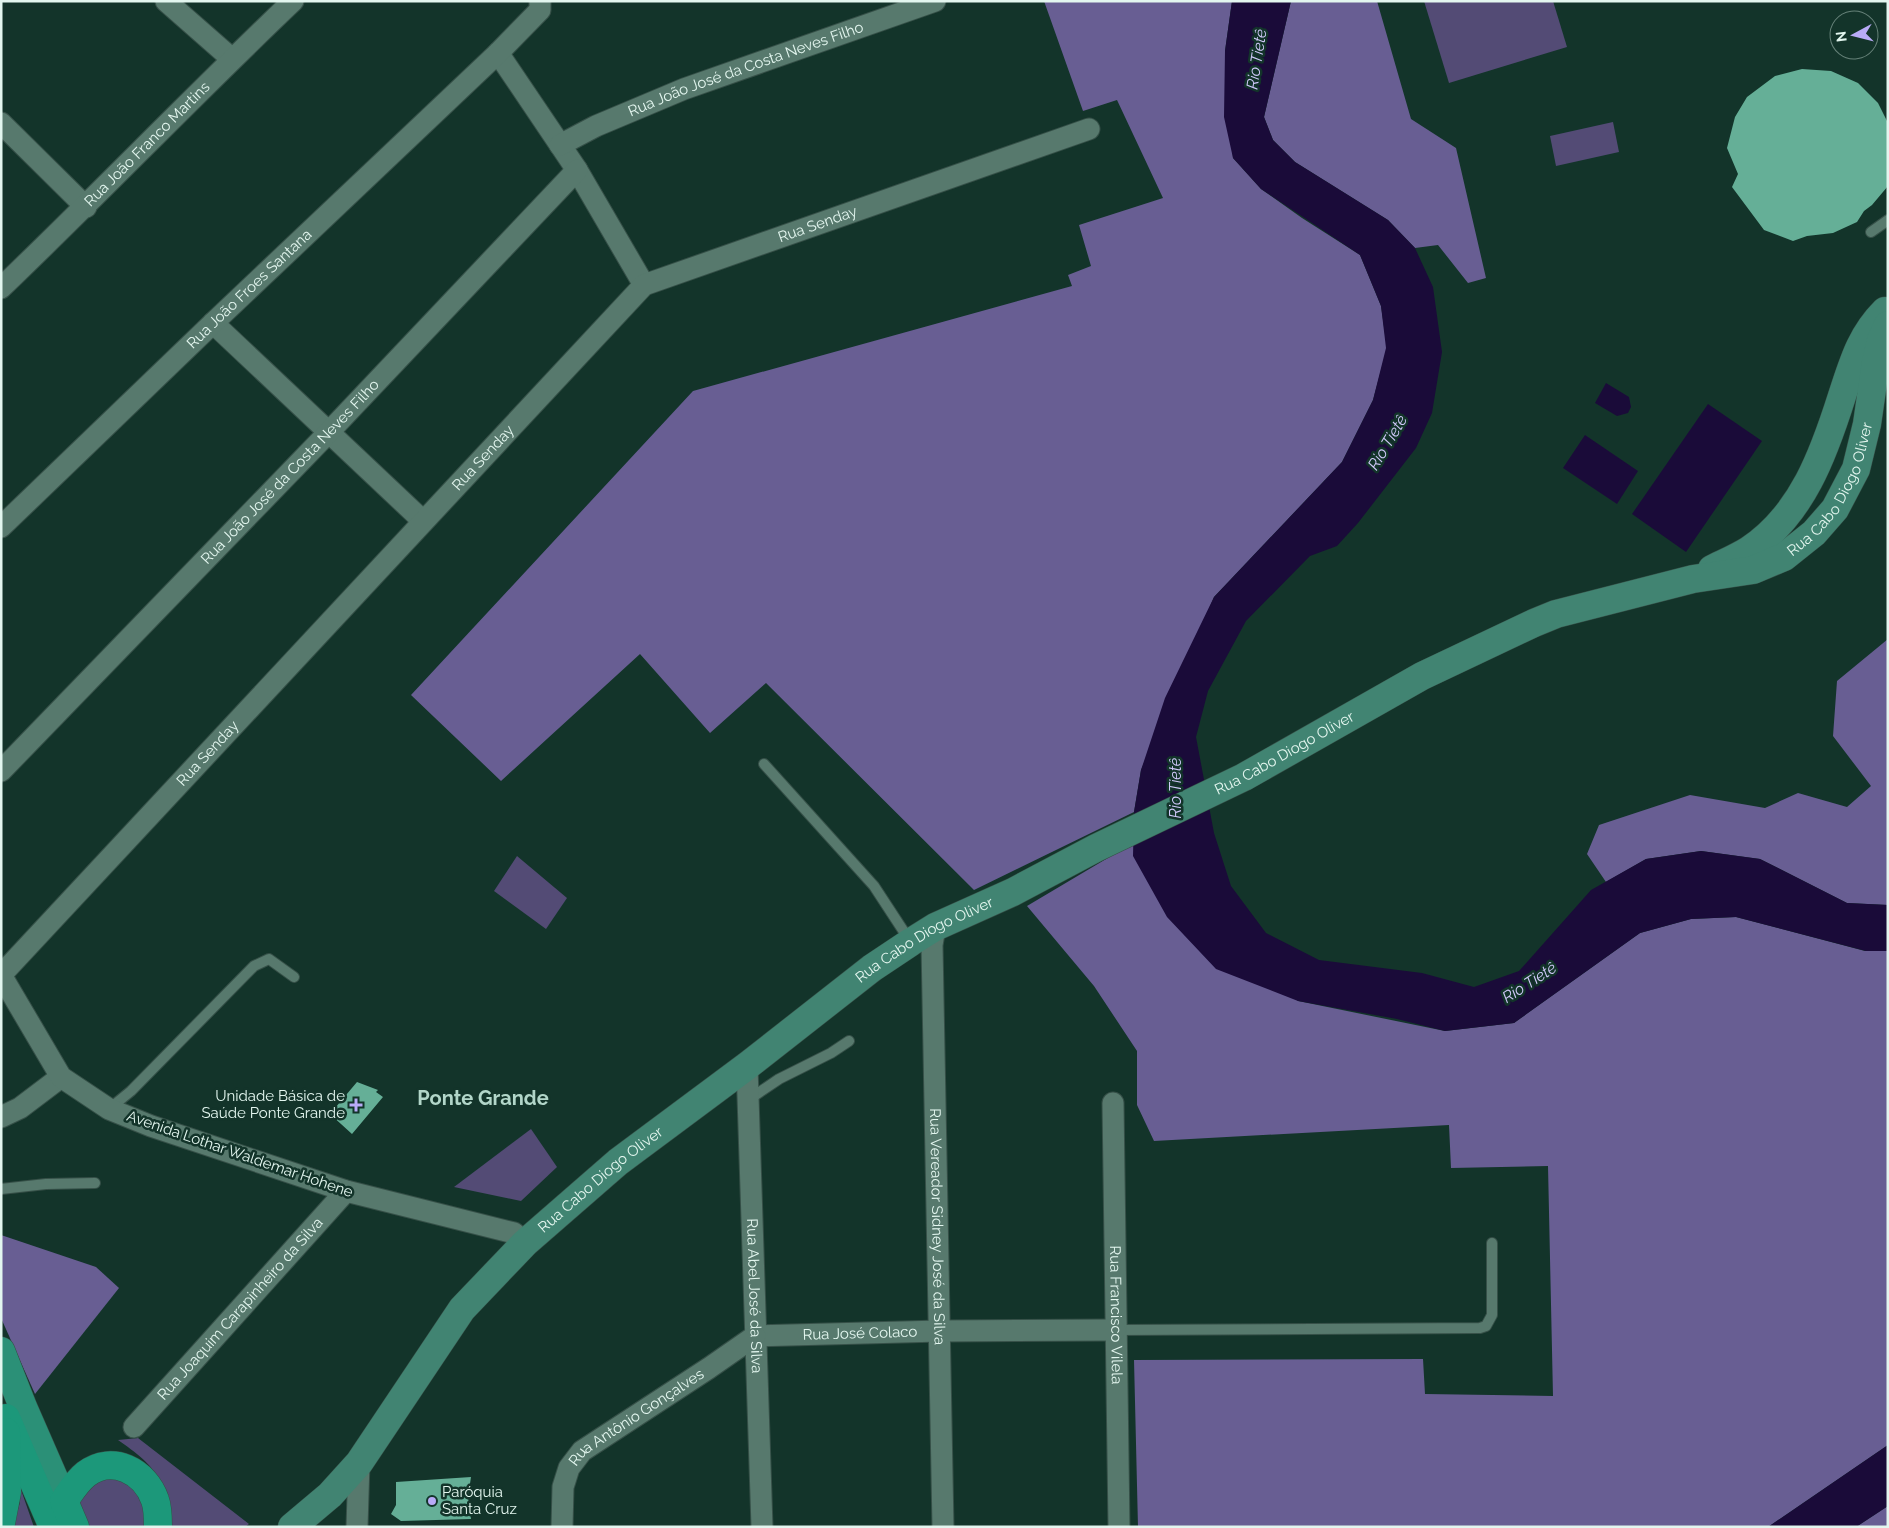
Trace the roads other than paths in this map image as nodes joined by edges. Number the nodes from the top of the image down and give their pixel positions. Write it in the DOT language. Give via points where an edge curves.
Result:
graph roads {
  1 [pos="166,1"];
  2 [pos="294,1"];
  3 [pos="540,1"];
  4 [pos="935,1"];
  5 [pos="498,53"];
  6 [pos="232,60"];
  7 [pos="1,123"];
  8 [pos="1089,130"];
  9 [pos="560,145"];
  10 [pos="576,170"];
  11 [pos="86,207"];
  12 [pos="1888,220"];
  13 [pos="1871,232"];
  14 [pos="644,285"];
  15 [pos="1,288"];
  16 [pos="1888,308"];
  17 [pos="213,323"];
  18 [pos="1888,325"];
  19 [pos="1831,432"];
  20 [pos="328,433"];
  21 [pos="1856,469"];
  22 [pos="423,521"];
  23 [pos="1,527"];
  24 [pos="1693,579"];
  25 [pos="764,764"];
  26 [pos="1,771"];
  27 [pos="935,927"];
  28 [pos="911,942"];
  29 [pos="1,975"];
  30 [pos="294,977"];
  31 [pos="849,1041"];
  32 [pos="747,1066"];
  33 [pos="61,1077"];
  34 [pos="748,1101"];
  35 [pos="1113,1103"];
  36 [pos="109,1109"];
  37 [pos="11,1113"];
  38 [pos="1,1131"];
  39 [pos="95,1183"];
  40 [pos="1,1188"];
  41 [pos="346,1191"];
  42 [pos="520,1238"];
  43 [pos="1492,1243"];
  44 [pos="1115,1330"];
  45 [pos="940,1331"];
  46 [pos="755,1336"];
  47 [pos="1,1351"];
  48 [pos="4,1412"];
  49 [pos="134,1427"];
  50 [pos="359,1463"];
  51 [pos="64,1501"];
  52 [pos="1,1523"];
  53 [pos="305,1523"];
  54 [pos="53,1527"];
  55 [pos="75,1527"];
  56 [pos="158,1527"];
  57 [pos="284,1527"];
  58 [pos="357,1527"];
  59 [pos="562,1527"];
  60 [pos="762,1527"];
  61 [pos="943,1527"];
  62 [pos="1119,1527"];
  1 -- 6 [label="street"];
  2 -- 6 [label="street, Rua João Franco Martins"];
  3 -- 5 [label="street, Rua João Froes Santana" via="540,10"];
  4 -- 9 [label="street, Rua João José da Costa Neves Filho" via="684,90"];
  5 -- 9 [label="street"];
  5 -- 17 [label="street, Rua João Froes Santana"];
  6 -- 11 [label="street, Rua João Franco Martins"];
  7 -- 11 [label="street"];
  8 -- 14 [label="street, Rua Senday"];
  9 -- 10 [label="street"];
  10 -- 14 [label="street"];
  10 -- 20 [label="street, Rua João José da Costa Neves Filho"];
  11 -- 15 [label="street, Rua João Franco Martins"];
  12 -- 13 [label="lane"];
  14 -- 22 [label="street, Rua Senday"];
  16 -- 19 [label="main road, Rua Cabo Diogo Oliver" via="1864,336"];
  17 -- 20 [label="street"];
  17 -- 23 [label="street, Rua João Froes Santana"];
  18 -- 21 [label="main road, Rua Cabo Diogo Oliver" via="1876,362 1868,424"];
  19 -- 21 [label="main road"];
  19 -- 24 [label="main road, Rua Cabo Diogo Oliver" via="1804,492 1780,524 1750,550"];
  20 -- 22 [label="street"];
  20 -- 26 [label="street, Rua João José da Costa Neves Filho"];
  21 -- 24 [label="main road, Rua Cabo Diogo Oliver" via="1835,509 1814,534 1784,557 1753,570"];
  22 -- 29 [label="street, Rua Senday"];
  24 -- 27 [label="main road, Rua Cabo Diogo Oliver" via="1556,614 1534,623 1422,676 1244,777"];
  25 -- 28 [label="lane" via="874,886"];
  27 -- 28 [label="main road, Rua Cabo Diogo Oliver"];
  27 -- 45 [label="street, Rua Vereador Sidney José da Silva" via="932,945"];
  28 -- 32 [label="main road, Rua Cabo Diogo Oliver" via="872,968"];
  29 -- 33 [label="street, Avenida Lothar Waldemar Hohene"];
  30 -- 36 [label="lane" via="269,959 254,966 131,1091"];
  31 -- 34 [label="lane" via="779,1079"];
  32 -- 34 [label="street, Rua Abel José da Silva"];
  32 -- 42 [label="main road, Rua Cabo Diogo Oliver"];
  33 -- 36 [label="street, Avenida Lothar Waldemar Hohene"];
  33 -- 37 [label="street"];
  34 -- 46 [label="street, Rua Abel José da Silva"];
  35 -- 44 [label="street, Rua Francisco Vilela"];
  36 -- 41 [label="street, Avenida Lothar Waldemar Hohene"];
  37 -- 38 [label="street"];
  39 -- 40 [label="lane"];
  41 -- 42 [label="street, Avenida Lothar Waldemar Hohene"];
  41 -- 49 [label="street, Rua Joaquim Carapinheiro da Silva"];
  42 -- 50 [label="main road, Rua Cabo Diogo Oliver" via="462,1309"];
  43 -- 44 [label="lane" via="1492,1315 1486,1326 1480,1328"];
  44 -- 45 [label="street, Rua José Colaco"];
  44 -- 62 [label="street, Rua Francisco Vilela"];
  45 -- 46 [label="street, Rua José Colaco"];
  45 -- 61 [label="street, Rua Vereador Sidney José da Silva"];
  46 -- 59 [label="street, Rua Antônio Gonçalves" via="582,1452 569,1468 563,1487"];
  46 -- 60 [label="street, Rua Abel José da Silva"];
  47 -- 51 [label="main road"];
  48 -- 52 [label="highway" via="7,1492"];
  48 -- 54 [label="highway"];
  50 -- 53 [label="main road, Rua Cabo Diogo Oliver"];
  50 -- 58 [label="street"];
  51 -- 55 [label="highway"];
  51 -- 56 [label="highway" via="87,1473 109,1465 122,1466 146,1483 154,1499"];
  53 -- 57 [label="main road, Rua Cabo Diogo Oliver"];
}
